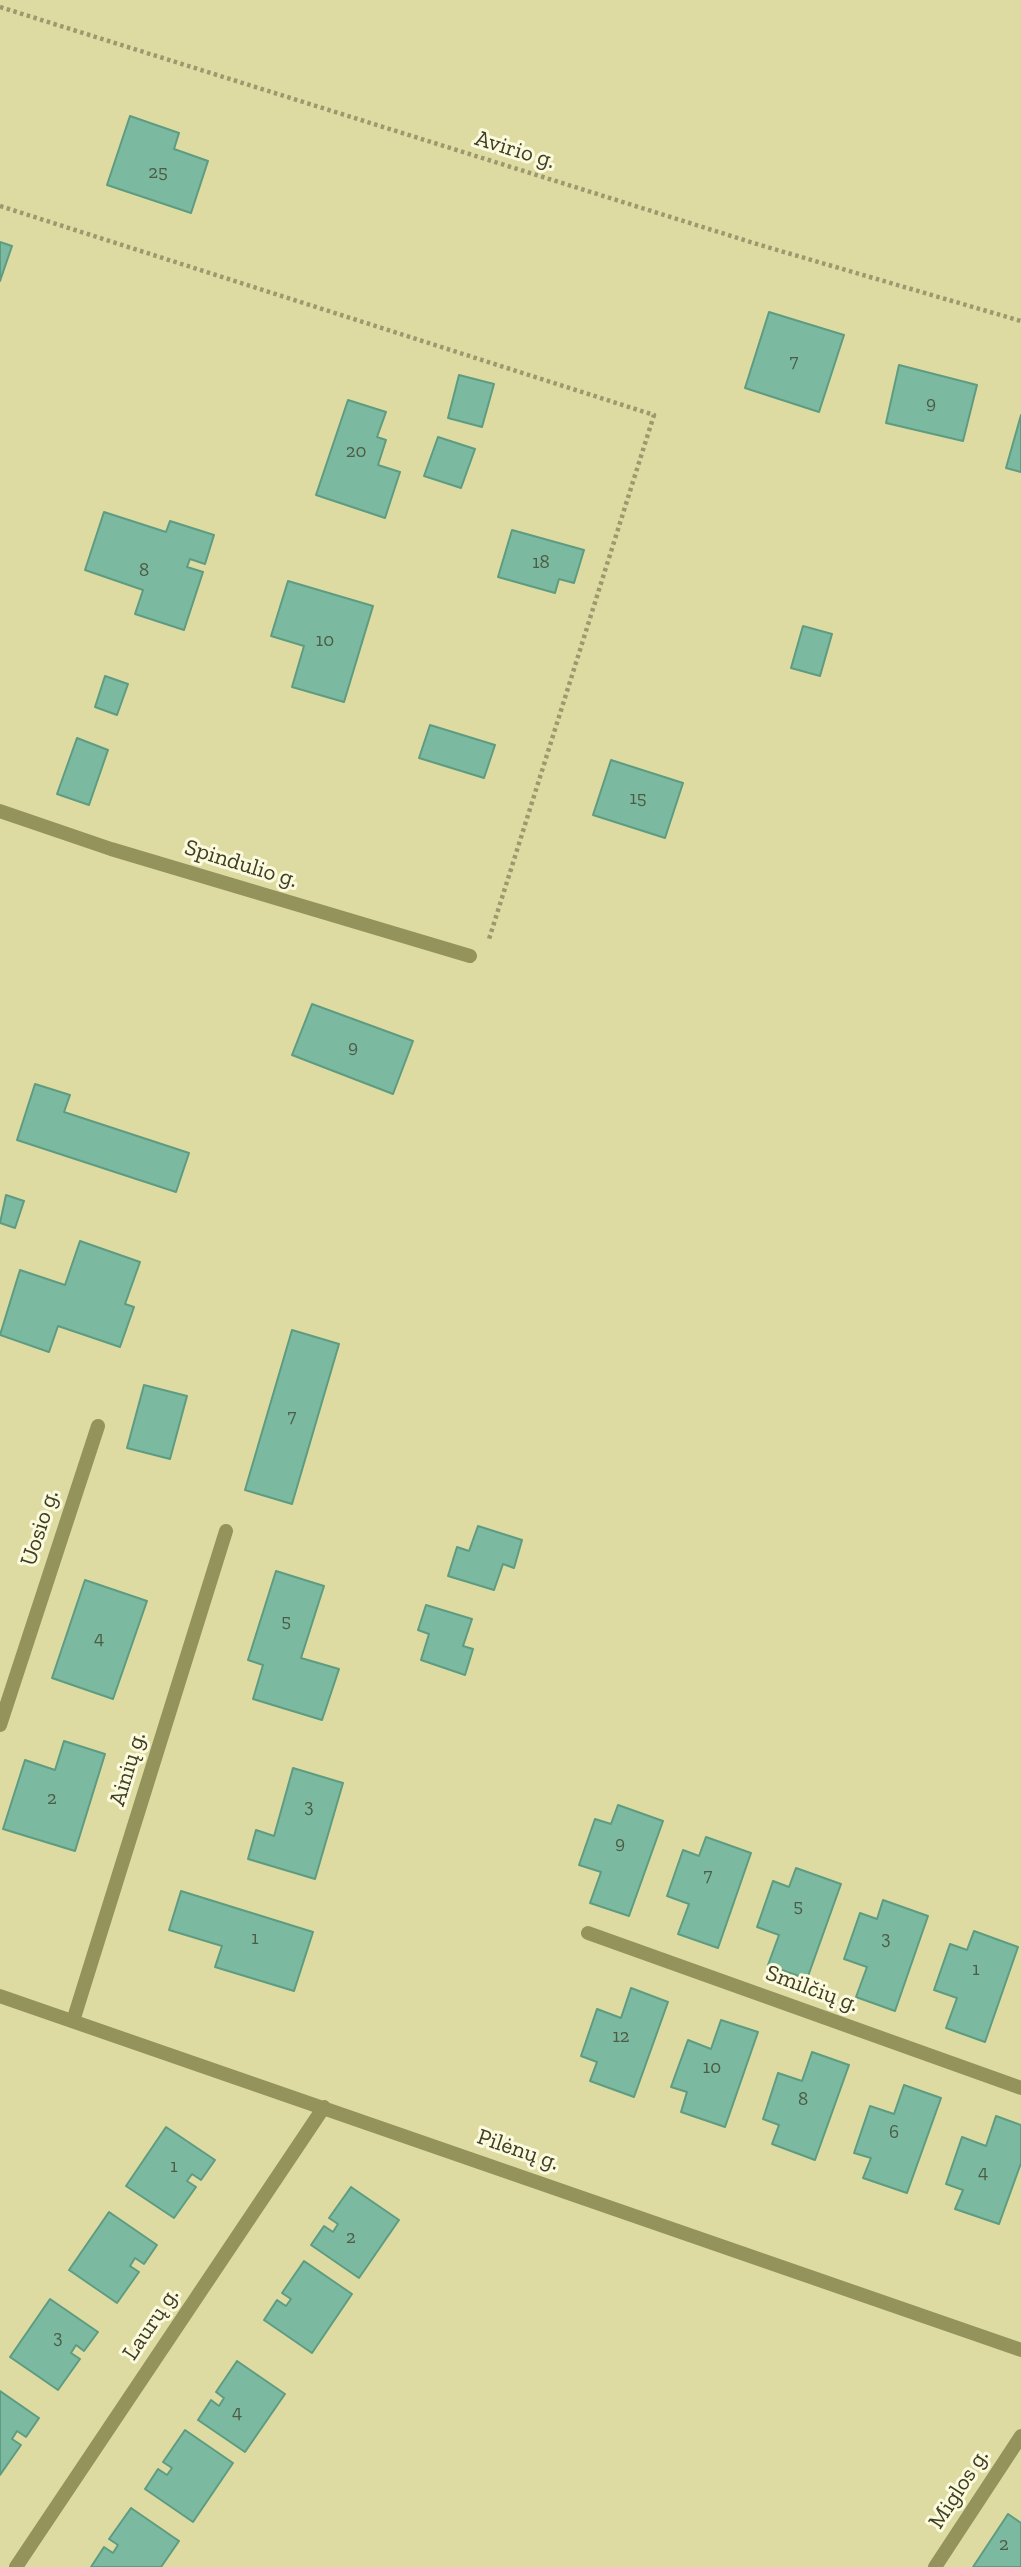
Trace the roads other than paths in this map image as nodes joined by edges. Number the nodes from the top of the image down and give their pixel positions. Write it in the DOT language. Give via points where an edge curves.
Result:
graph roads {
  1 [pos="0,811"];
  2 [pos="470,956"];
  3 [pos="98,1426"];
  4 [pos="226,1531"];
  5 [pos="0,1725"];
  6 [pos="588,1933"];
  7 [pos="0,1996"];
  8 [pos="73,2021"];
  9 [pos="1021,2088"];
  10 [pos="324,2107"];
  11 [pos="1021,2350"];
  12 [pos="1021,2436"];
  13 [pos="16,2567"];
  14 [pos="935,2567"];
  1 -- 2 [label="street, Spindulio g." via="111,849"];
  3 -- 5 [label="street, Uosio g."];
  4 -- 8 [label="street, Ainių g."];
  6 -- 9 [label="street, Smilčių g."];
  7 -- 8 [label="street, Pilėnų g."];
  8 -- 10 [label="street, Pilėnų g."];
  10 -- 11 [label="street, Pilėnų g."];
  10 -- 13 [label="street, Laurų g."];
  12 -- 14 [label="street, Miglos g."];
}
